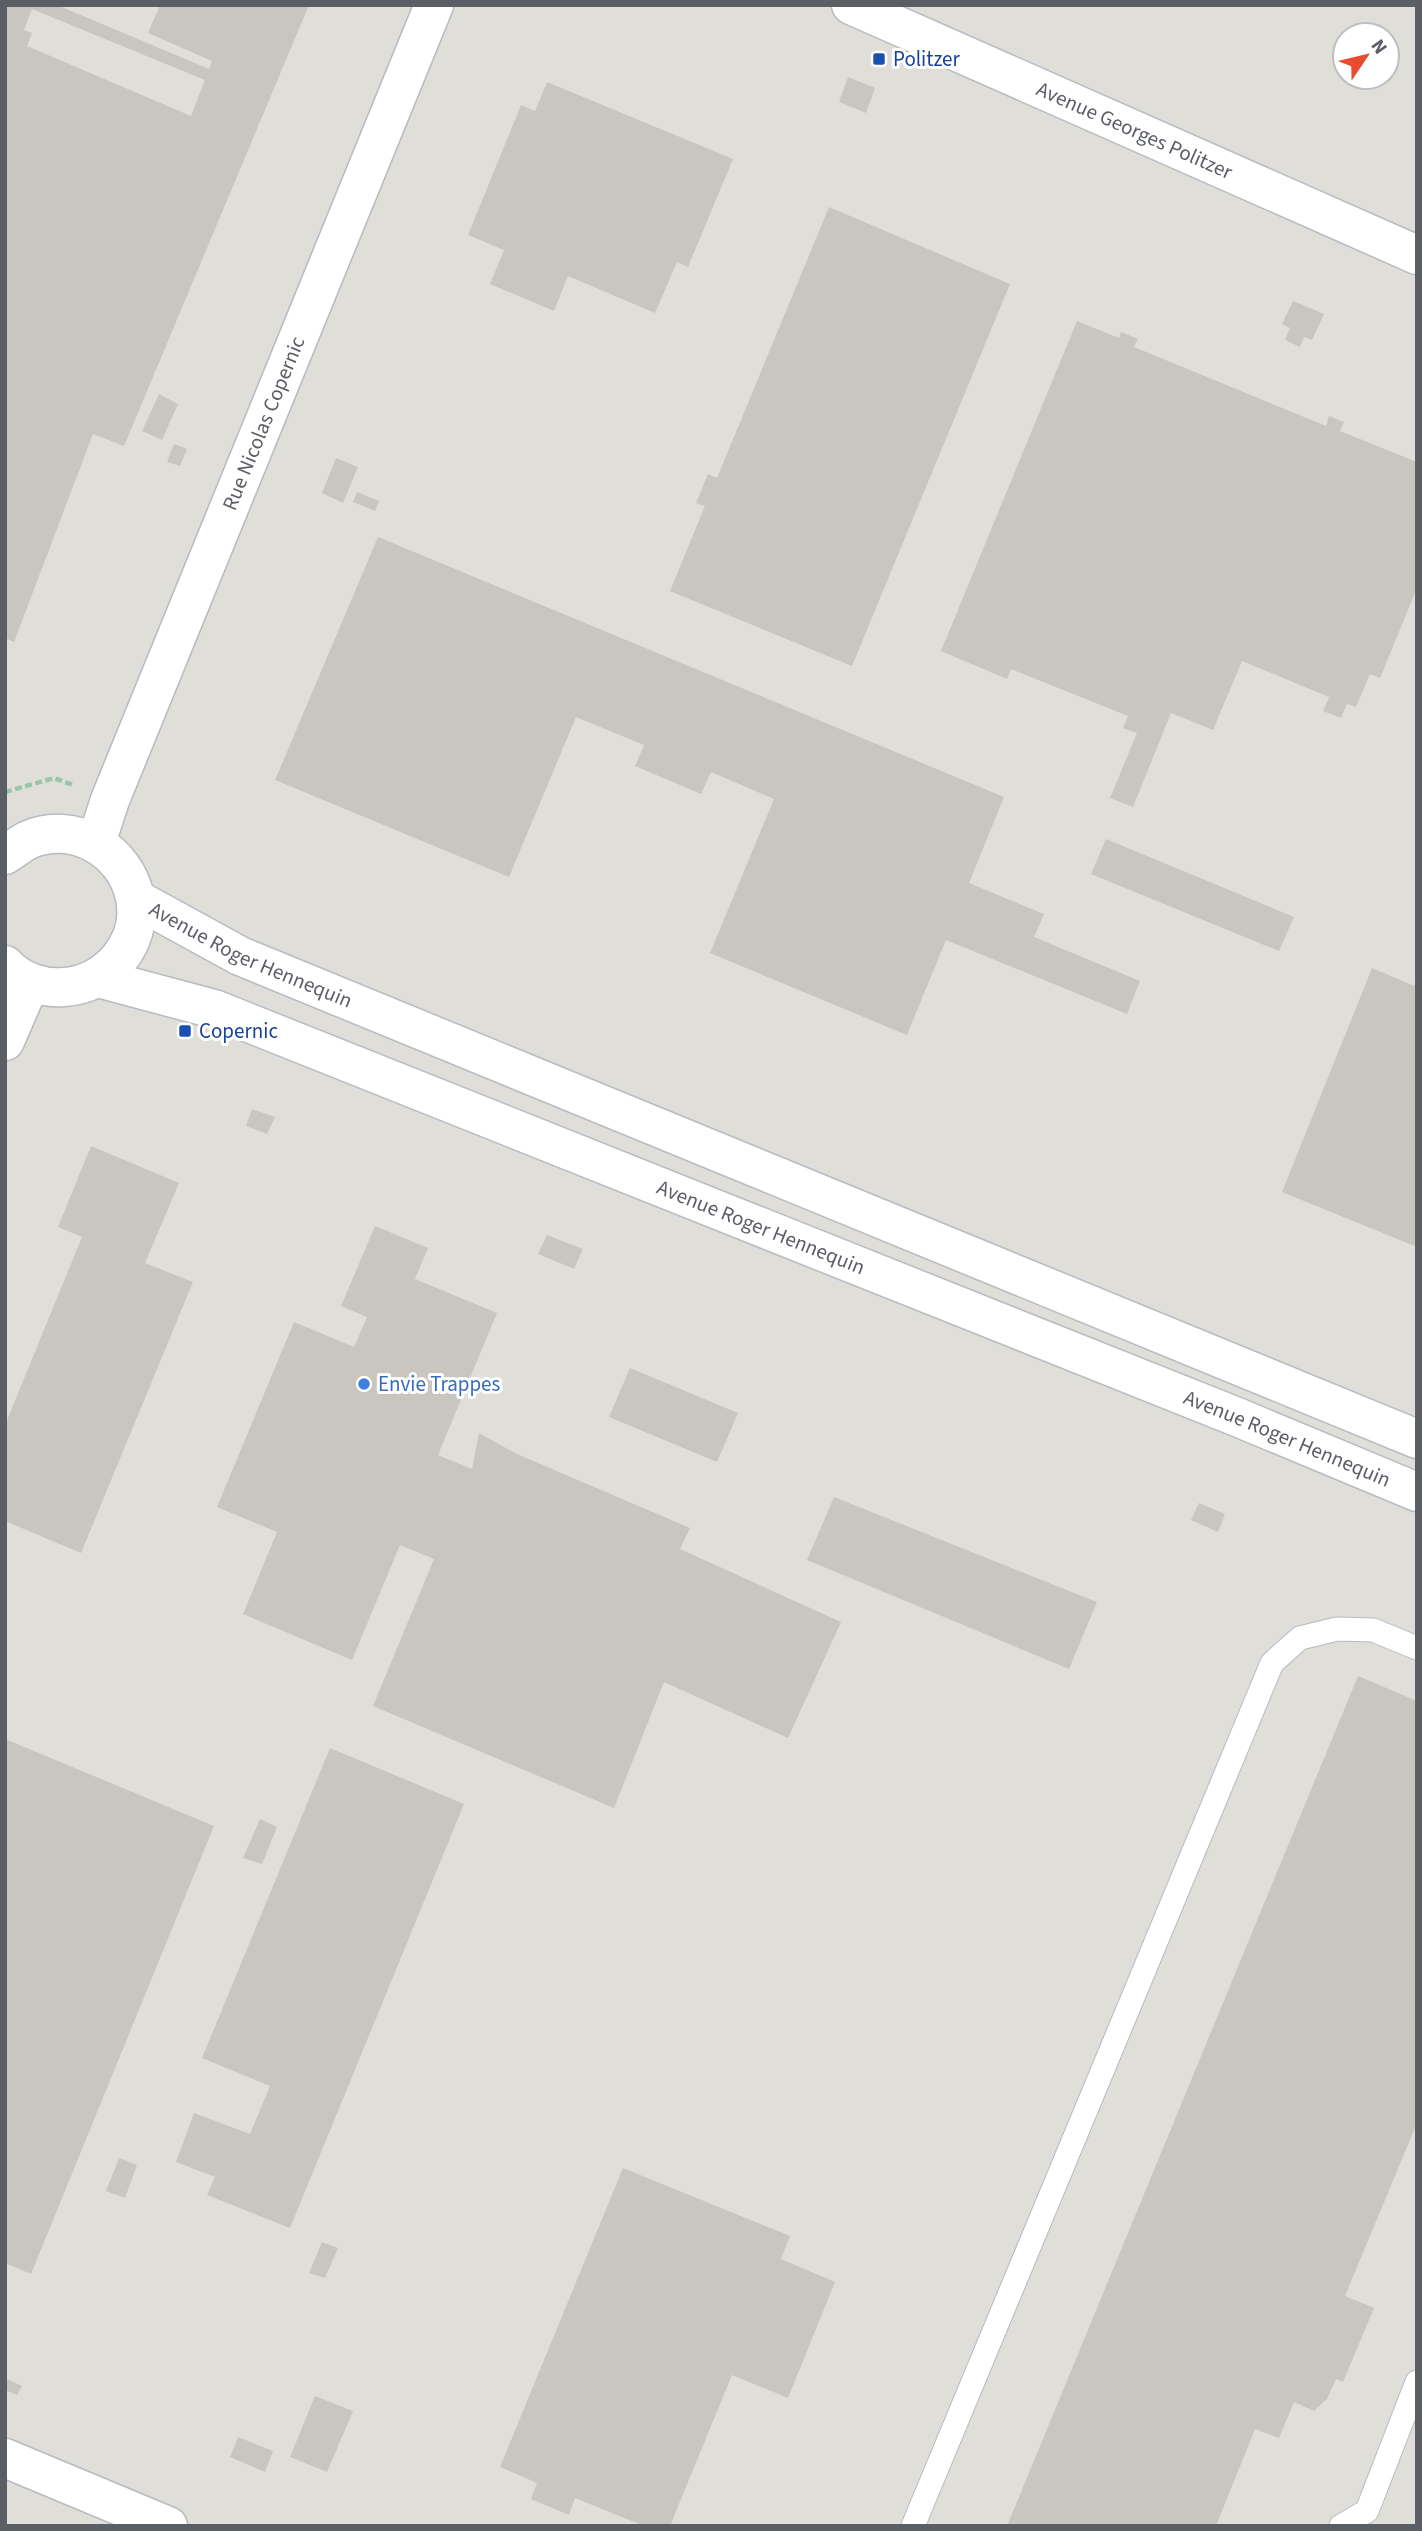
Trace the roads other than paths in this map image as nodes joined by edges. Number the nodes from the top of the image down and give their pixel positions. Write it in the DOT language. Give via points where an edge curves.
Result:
graph roads {
  1 [pos="434,5"];
  2 [pos="851,5"];
  3 [pos="1417,255"];
  4 [pos="96,843"];
  5 [pos="12,844"];
  6 [pos="136,899"];
  7 [pos="17,974"];
  8 [pos="98,978"];
  9 [pos="5,1041"];
  10 [pos="1417,1439"];
  11 [pos="1417,1492"];
  12 [pos="1417,1648"];
  13 [pos="1417,2382"];
  14 [pos="5,2458"];
  15 [pos="168,2526"];
  16 [pos="913,2526"];
  17 [pos="1341,2526"];
  1 -- 4 [label="street, Rue Nicolas Copernic"];
  2 -- 3 [label="street, Avenue Georges Politzer"];
  4 -- 5 [label="street, Avenue Roger Hennequin" via="50,834"];
  4 -- 6 [label="street, Avenue Roger Hennequin" via="115,857"];
  6 -- 8 [label="street, Avenue Roger Hennequin" via="136,922 129,944 116,964"];
  6 -- 10 [label="street, Avenue Roger Hennequin" via="240,956"];
  7 -- 8 [label="street, Avenue Roger Hennequin" via="53,988 76,987"];
  7 -- 9 [label="street"];
  8 -- 11 [label="street, Avenue Roger Hennequin" via="214,1009"];
  12 -- 16 [label="lane" via="1373,1630 1337,1629 1300,1638 1272,1663"];
  13 -- 17 [label="lane" via="1367,2511"];
  14 -- 15 [label="street"];
}
